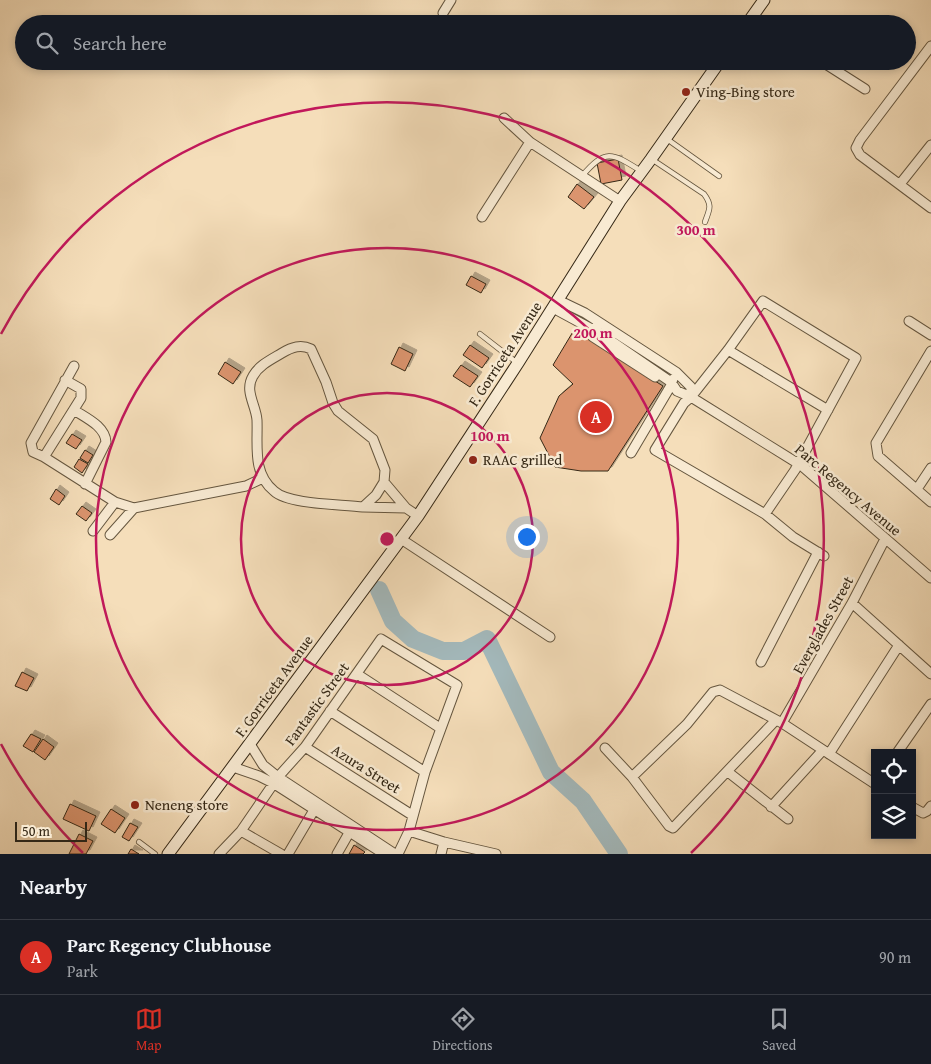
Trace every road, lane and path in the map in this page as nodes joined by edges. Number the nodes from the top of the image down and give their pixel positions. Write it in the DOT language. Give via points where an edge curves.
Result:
graph roads {
  1 [pos="450,0"];
  2 [pos="764,0"];
  3 [pos="443,13"];
  4 [pos="756,15"];
  5 [pos="931,46"];
  6 [pos="916,66"];
  7 [pos="714,70"];
  8 [pos="835,70"];
  9 [pos="913,70"];
  10 [pos="864,89"];
  11 [pos="504,118"];
  12 [pos="666,139"];
  13 [pos="530,142"];
  14 [pos="931,145"];
  15 [pos="651,159"];
  16 [pos="642,171"];
  17 [pos="582,176"];
  18 [pos="720,176"];
  19 [pos="900,184"];
  20 [pos="620,200"];
  21 [pos="931,208"];
  22 [pos="482,217"];
  23 [pos="705,222"];
  24 [pos="555,304"];
  25 [pos="910,321"];
  26 [pos="597,327"];
  27 [pos="480,334"];
  28 [pos="931,335"];
  29 [pos="728,350"];
  30 [pos="931,351"];
  31 [pos="518,363"];
  32 [pos="74,366"];
  33 [pos="676,372"];
  34 [pos="65,380"];
  35 [pos="670,385"];
  36 [pos="691,397"];
  37 [pos="74,410"];
  38 [pos="828,410"];
  39 [pos="630,453"];
  40 [pos="44,457"];
  41 [pos="798,464"];
  42 [pos="931,468"];
  43 [pos="263,478"];
  44 [pos="384,482"];
  45 [pos="86,484"];
  46 [pos="917,489"];
  47 [pos="115,502"];
  48 [pos="931,502"];
  49 [pos="363,507"];
  50 [pos="134,508"];
  51 [pos="406,508"];
  52 [pos="765,514"];
  53 [pos="418,516"];
  54 [pos="93,531"];
  55 [pos="110,535"];
  56 [pos="401,539"];
  57 [pos="885,539"];
  58 [pos="929,572"];
  59 [pos="852,602"];
  60 [pos="550,637"];
  61 [pos="899,645"];
  62 [pos="761,662"];
  63 [pos="357,674"];
  64 [pos="931,674"];
  65 [pos="931,704"];
  66 [pos="330,711"];
  67 [pos="778,722"];
  68 [pos="440,728"];
  69 [pos="250,744"];
  70 [pos="305,747"];
  71 [pos="605,748"];
  72 [pos="901,749"];
  73 [pos="826,752"];
  74 [pos="233,767"];
  75 [pos="425,772"];
  76 [pos="728,772"];
  77 [pos="632,777"];
  78 [pos="276,780"];
  79 [pos="871,781"];
  80 [pos="931,806"];
  81 [pos="771,807"];
  82 [pos="916,809"];
  83 [pos="314,810"];
  84 [pos="412,815"];
  85 [pos="788,819"];
  86 [pos="241,831"];
  87 [pos="409,831"];
  88 [pos="349,833"];
  89 [pos="139,842"];
  90 [pos="444,842"];
  91 [pos="489,853"];
  92 [pos="155,854"];
  93 [pos="168,854"];
  94 [pos="219,854"];
  95 [pos="281,854"];
  96 [pos="288,854"];
  97 [pos="337,854"];
  98 [pos="384,854"];
  99 [pos="396,854"];
  100 [pos="441,854"];
  1 -- 3 [label="street"];
  2 -- 4 [label="main road"];
  5 -- 6 [label="street"];
  7 -- 12 [label="main road, F. Gorriceta Avenue"];
  8 -- 10 [label="street"];
  9 -- 19 [label="street" via="856,148 860,155"];
  11 -- 13 [label="street"];
  12 -- 15 [label="main road, F. Gorriceta Avenue"];
  12 -- 18 [label="lane"];
  13 -- 17 [label="street"];
  13 -- 22 [label="street"];
  14 -- 19 [label="street"];
  15 -- 16 [label="main road, F. Gorriceta Avenue"];
  15 -- 23 [label="lane" via="704,194 710,208"];
  16 -- 17 [label="lane" via="610,155 595,161"];
  16 -- 20 [label="main road, F. Gorriceta Avenue"];
  17 -- 20 [label="street"];
  19 -- 21 [label="street"];
  20 -- 24 [label="main road, F. Gorriceta Avenue"];
  24 -- 26 [label="street"];
  24 -- 31 [label="main road, F. Gorriceta Avenue"];
  25 -- 28 [label="street"];
  26 -- 33 [label="street"];
  26 -- 35 [label="street, Parc Regency Avenue" via="593,337 600,343"];
  27 -- 31 [label="lane"];
  29 -- 36 [label="street"];
  29 -- 38 [label="street"];
  29 -- 38 [label="street" via="763,301 856,358"];
  30 -- 46 [label="street" via="876,443 878,456"];
  31 -- 53 [label="main road, F. Gorriceta Avenue"];
  32 -- 34 [label="street"];
  33 -- 35 [label="street"];
  33 -- 36 [label="street" via="691,387"];
  34 -- 37 [label="street" via="82,393"];
  34 -- 40 [label="street" via="31,443 33,452"];
  35 -- 36 [label="street, Parc Regency Avenue"];
  35 -- 39 [label="street"];
  36 -- 41 [label="street, Parc Regency Avenue"];
  36 -- 52 [label="street" via="655,450"];
  37 -- 40 [label="street"];
  37 -- 45 [label="street" via="98,426 106,438"];
  38 -- 41 [label="street"];
  40 -- 45 [label="street"];
  41 -- 52 [label="street"];
  41 -- 57 [label="street, Parc Regency Avenue"];
  42 -- 46 [label="street"];
  43 -- 44 [label="street" via="256,457 257,420 249,387 261,366 290,348 303,346 310,349 338,411 372,439 385,470"];
  43 -- 49 [label="street" via="274,492 294,500"];
  43 -- 50 [label="street" via="246,486"];
  44 -- 49 [label="street"];
  44 -- 51 [label="street"];
  45 -- 47 [label="street"];
  46 -- 48 [label="street"];
  47 -- 50 [label="street"];
  47 -- 54 [label="street"];
  49 -- 51 [label="street"];
  50 -- 55 [label="street"];
  51 -- 53 [label="street"];
  52 -- 62 [label="street" via="821,554"];
  53 -- 56 [label="main road, F. Gorriceta Avenue"];
  56 -- 60 [label="street"];
  56 -- 69 [label="main road, F. Gorriceta Avenue"];
  57 -- 58 [label="street, Parc Regency Avenue"];
  57 -- 59 [label="street, Everglades Street"];
  59 -- 61 [label="street"];
  59 -- 67 [label="street, Everglades Street"];
  61 -- 64 [label="street"];
  61 -- 73 [label="street"];
  63 -- 66 [label="street, Fantastic Street"];
  63 -- 68 [label="street"];
  63 -- 68 [label="street, Fantastic Street" via="381,639 457,685"];
  65 -- 72 [label="street"];
  66 -- 70 [label="street, Fantastic Street"];
  66 -- 75 [label="street"];
  67 -- 73 [label="street"];
  67 -- 76 [label="street, Everglades Street"];
  67 -- 77 [label="street" via="717,690"];
  68 -- 75 [label="street"];
  69 -- 74 [label="main road, F. Gorriceta Avenue"];
  69 -- 78 [label="street"];
  70 -- 78 [label="street, Fantastic Street"];
  70 -- 84 [label="street, Azura Street"];
  71 -- 77 [label="street"];
  73 -- 79 [label="street"];
  73 -- 81 [label="street"];
  74 -- 78 [label="street"];
  74 -- 93 [label="main road, F. Gorriceta Avenue"];
  75 -- 84 [label="street"];
  76 -- 77 [label="street, Everglades Street" via="673,828"];
  76 -- 81 [label="street"];
  78 -- 83 [label="street"];
  78 -- 86 [label="street, Fantastic Street"];
  78 -- 99 [label="street"];
  80 -- 82 [label="street" via="924,813"];
  81 -- 85 [label="street"];
  83 -- 88 [label="street"];
  83 -- 96 [label="street"];
  84 -- 87 [label="street"];
  86 -- 94 [label="street, Fantastic Street"];
  86 -- 95 [label="street"];
  87 -- 90 [label="street"];
  87 -- 99 [label="street"];
  88 -- 97 [label="street"];
  88 -- 98 [label="street"];
  89 -- 92 [label="lane"];
  90 -- 91 [label="street"];
  90 -- 100 [label="street"];
}
